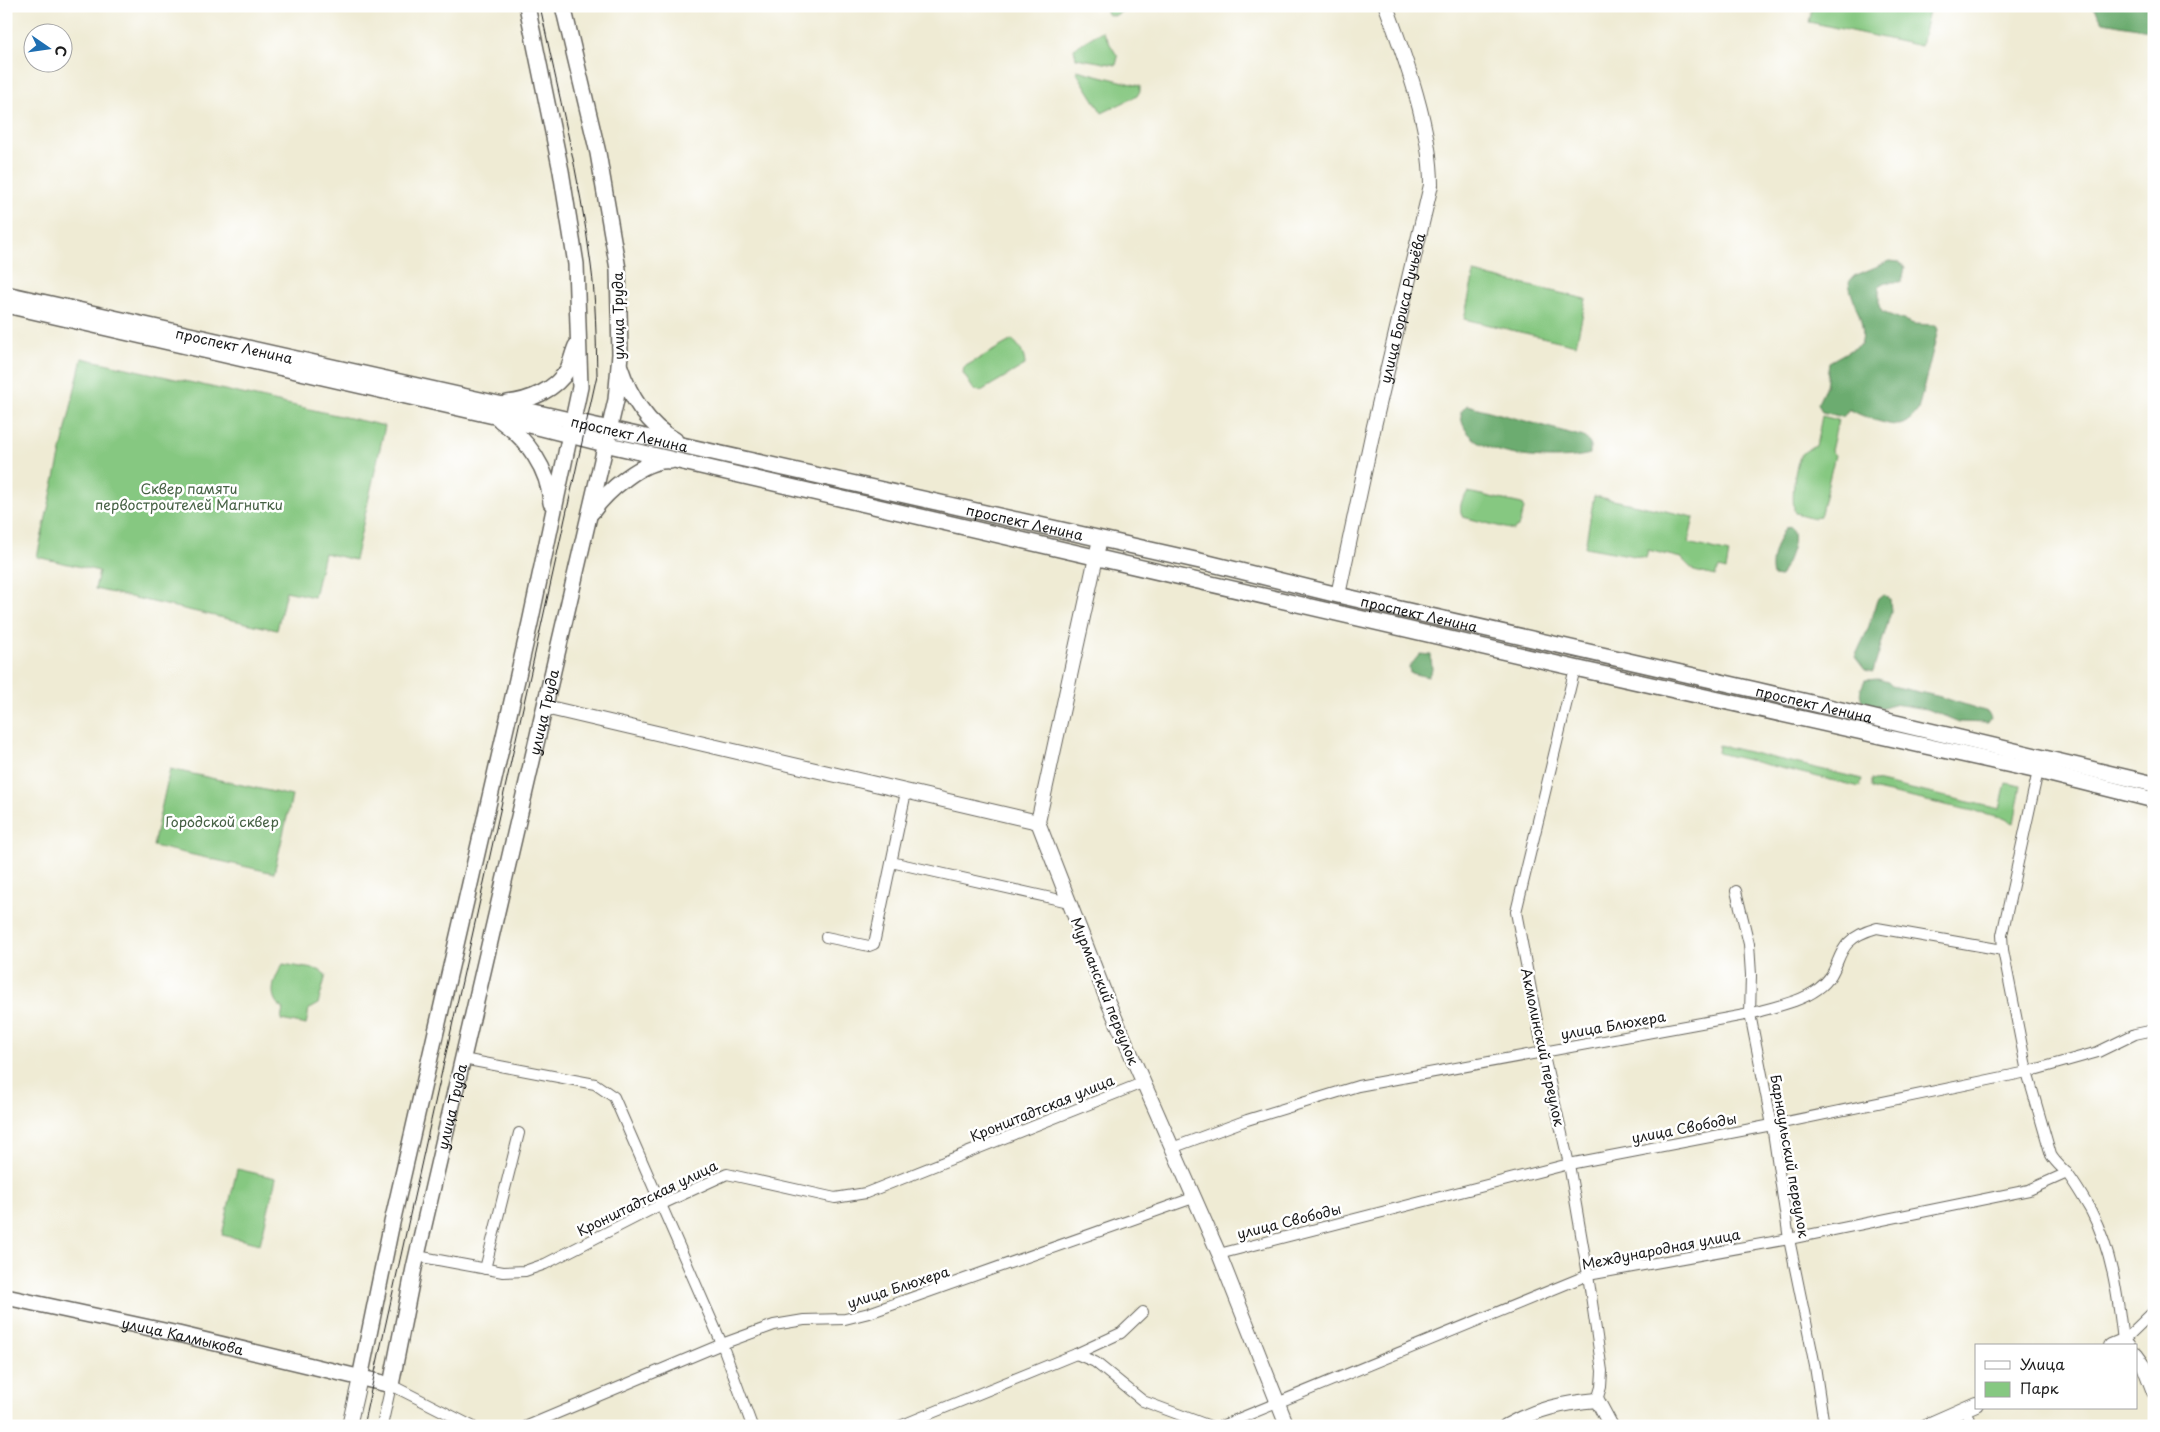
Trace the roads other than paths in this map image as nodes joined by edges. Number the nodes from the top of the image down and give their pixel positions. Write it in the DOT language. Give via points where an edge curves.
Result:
graph roads {
  1 [pos="526,6"];
  2 [pos="563,6"];
  3 [pos="1386,6"];
  4 [pos="6,294"];
  5 [pos="6,305"];
  6 [pos="578,337"];
  7 [pos="620,364"];
  8 [pos="496,410"];
  9 [pos="571,428"];
  10 [pos="607,437"];
  11 [pos="688,454"];
  12 [pos="588,518"];
  13 [pos="552,520"];
  14 [pos="1100,539"];
  15 [pos="1096,556"];
  16 [pos="1338,595"];
  17 [pos="1334,612"];
  18 [pos="1575,668"];
  19 [pos="545,707"];
  20 [pos="2040,764"];
  21 [pos="2154,784"];
  22 [pos="906,792"];
  23 [pos="2154,800"];
  24 [pos="1038,822"];
  25 [pos="891,862"];
  26 [pos="1736,891"];
  27 [pos="1069,902"];
  28 [pos="826,937"];
  29 [pos="2003,950"];
  30 [pos="1750,1014"];
  31 [pos="2154,1030"];
  32 [pos="1543,1052"];
  33 [pos="463,1059"];
  34 [pos="2027,1072"];
  35 [pos="1142,1083"];
  36 [pos="1772,1125"];
  37 [pos="518,1133"];
  38 [pos="1172,1148"];
  39 [pos="1568,1164"];
  40 [pos="2066,1173"];
  41 [pos="1193,1198"];
  42 [pos="660,1204"];
  43 [pos="1790,1239"];
  44 [pos="1218,1254"];
  45 [pos="417,1256"];
  46 [pos="485,1269"];
  47 [pos="1588,1275"];
  48 [pos="6,1297"];
  49 [pos="2154,1311"];
  50 [pos="1143,1312"];
  51 [pos="722,1344"];
  52 [pos="2121,1344"];
  53 [pos="1076,1354"];
  54 [pos="2138,1358"];
  55 [pos="360,1378"];
  56 [pos="391,1384"];
  57 [pos="2154,1392"];
  58 [pos="1597,1400"];
  59 [pos="1277,1402"];
  60 [pos="1970,1406"];
  61 [pos="350,1426"];
  62 [pos="382,1426"];
  63 [pos="472,1426"];
  64 [pos="528,1426"];
  65 [pos="752,1426"];
  66 [pos="900,1426"];
  67 [pos="1210,1426"];
  68 [pos="1221,1426"];
  69 [pos="1287,1426"];
  70 [pos="1506,1426"];
  71 [pos="1611,1426"];
  72 [pos="1824,1426"];
  73 [pos="1926,1426"];
  74 [pos="1971,1426"];
  1 -- 6 [label="main road" via="561,171 574,255"];
  2 -- 7 [label="main road, улица Труда" via="598,153 618,269"];
  3 -- 16 [label="street, улица Бориса Ручьёва" via="1427,134 1431,185"];
  4 -- 8 [label="main road, проспект Ленина"];
  5 -- 8 [label="main road, проспект Ленина"];
  6 -- 8 [label="main road" via="567,369 556,383 523,402"];
  6 -- 9 [label="main road" via="580,387"];
  7 -- 10 [label="main road, улица Труда"];
  7 -- 11 [label="main road" via="625,382 642,411"];
  8 -- 9 [label="main road, проспект Ленина"];
  8 -- 13 [label="main road" via="540,466 550,488"];
  9 -- 10 [label="main road, проспект Ленина"];
  9 -- 13 [label="main road"];
  10 -- 11 [label="main road, проспект Ленина"];
  10 -- 12 [label="main road, улица Труда"];
  11 -- 12 [label="main road" via="651,465 622,480 602,498"];
  11 -- 14 [label="main road, проспект Ленина"];
  11 -- 15 [label="main road, проспект Ленина"];
  12 -- 19 [label="main road, улица Труда"];
  13 -- 55 [label="main road" via="391,1227"];
  14 -- 15 [label="street"];
  14 -- 16 [label="main road, проспект Ленина"];
  15 -- 17 [label="main road, проспект Ленина"];
  15 -- 24 [label="street"];
  16 -- 17 [label="main road, улица Бориса Ручьёва"];
  16 -- 20 [label="main road, проспект Ленина" via="1433,615"];
  17 -- 18 [label="main road, проспект Ленина"];
  18 -- 20 [label="main road, проспект Ленина"];
  18 -- 32 [label="street, Акмолинский переулок" via="1516,912"];
  19 -- 22 [label="street"];
  19 -- 33 [label="main road, улица Труда"];
  20 -- 21 [label="main road, проспект Ленина"];
  20 -- 23 [label="main road, проспект Ленина"];
  20 -- 29 [label="street" via="2002,935"];
  22 -- 24 [label="street"];
  22 -- 25 [label="street"];
  24 -- 27 [label="street, Мурманский переулок"];
  25 -- 27 [label="street"];
  25 -- 28 [label="street" via="874,944 869,946"];
  26 -- 30 [label="street, Барнаульский переулок" via="1749,944"];
  27 -- 35 [label="street, Мурманский переулок"];
  29 -- 30 [label="street, улица Блюхера" via="1877,928 1860,932 1847,942 1830,977 1820,988 1804,998"];
  29 -- 34 [label="street"];
  30 -- 32 [label="street, улица Блюхера"];
  30 -- 36 [label="street, Барнаульский переулок"];
  31 -- 34 [label="street, улица Свободы" via="2135,1034 2098,1052"];
  32 -- 38 [label="street, улица Блюхера" via="1358,1086 1247,1120"];
  32 -- 39 [label="street, Акмолинский переулок"];
  33 -- 42 [label="street" via="595,1084 606,1089 619,1106"];
  33 -- 45 [label="main road, улица Труда"];
  34 -- 36 [label="street, улица Свободы"];
  34 -- 40 [label="street" via="2051,1155"];
  35 -- 38 [label="street, Мурманский переулок"];
  35 -- 42 [label="street, Кронштадтская улица" via="866,1193 835,1198 727,1174"];
  36 -- 39 [label="street, улица Свободы"];
  36 -- 43 [label="street, Барнаульский переулок"];
  37 -- 46 [label="street"];
  38 -- 41 [label="street, Мурманский переулок"];
  39 -- 44 [label="street, улица Свободы"];
  39 -- 47 [label="street, Акмолинский переулок"];
  40 -- 43 [label="street, Международная улица" via="2029,1190"];
  40 -- 52 [label="street" via="2091,1212 2106,1250 2118,1295"];
  41 -- 44 [label="street, Мурманский переулок"];
  41 -- 51 [label="street, улица Блюхера" via="869,1313 845,1319 774,1325"];
  42 -- 46 [label="street, Кронштадтская улица" via="545,1264 525,1271"];
  42 -- 51 [label="street"];
  43 -- 47 [label="street, Международная улица"];
  43 -- 72 [label="street, Барнаульский переулок"];
  44 -- 59 [label="street, Мурманский переулок"];
  45 -- 46 [label="street, Кронштадтская улица"];
  45 -- 56 [label="main road, улица Труда"];
  47 -- 58 [label="street, Акмолинский переулок" via="1602,1371"];
  47 -- 59 [label="street, Международная улица"];
  48 -- 55 [label="main road, улица Калмыкова"];
  49 -- 52 [label="street"];
  50 -- 53 [label="street" via="1121,1333"];
  51 -- 64 [label="street, улица Блюхера"];
  51 -- 65 [label="street"];
  53 -- 66 [label="street"];
  53 -- 67 [label="street" via="1095,1362 1143,1401"];
  54 -- 57 [label="street"];
  55 -- 56 [label="main road"];
  55 -- 61 [label="street"];
  56 -- 62 [label="street"];
  56 -- 63 [label="street"];
  58 -- 70 [label="street" via="1564,1403 1523,1416"];
  58 -- 71 [label="street"];
  59 -- 68 [label="street, Международная улица"];
  59 -- 69 [label="street, Мурманский переулок"];
  60 -- 73 [label="street"];
  60 -- 74 [label="street"];
}
